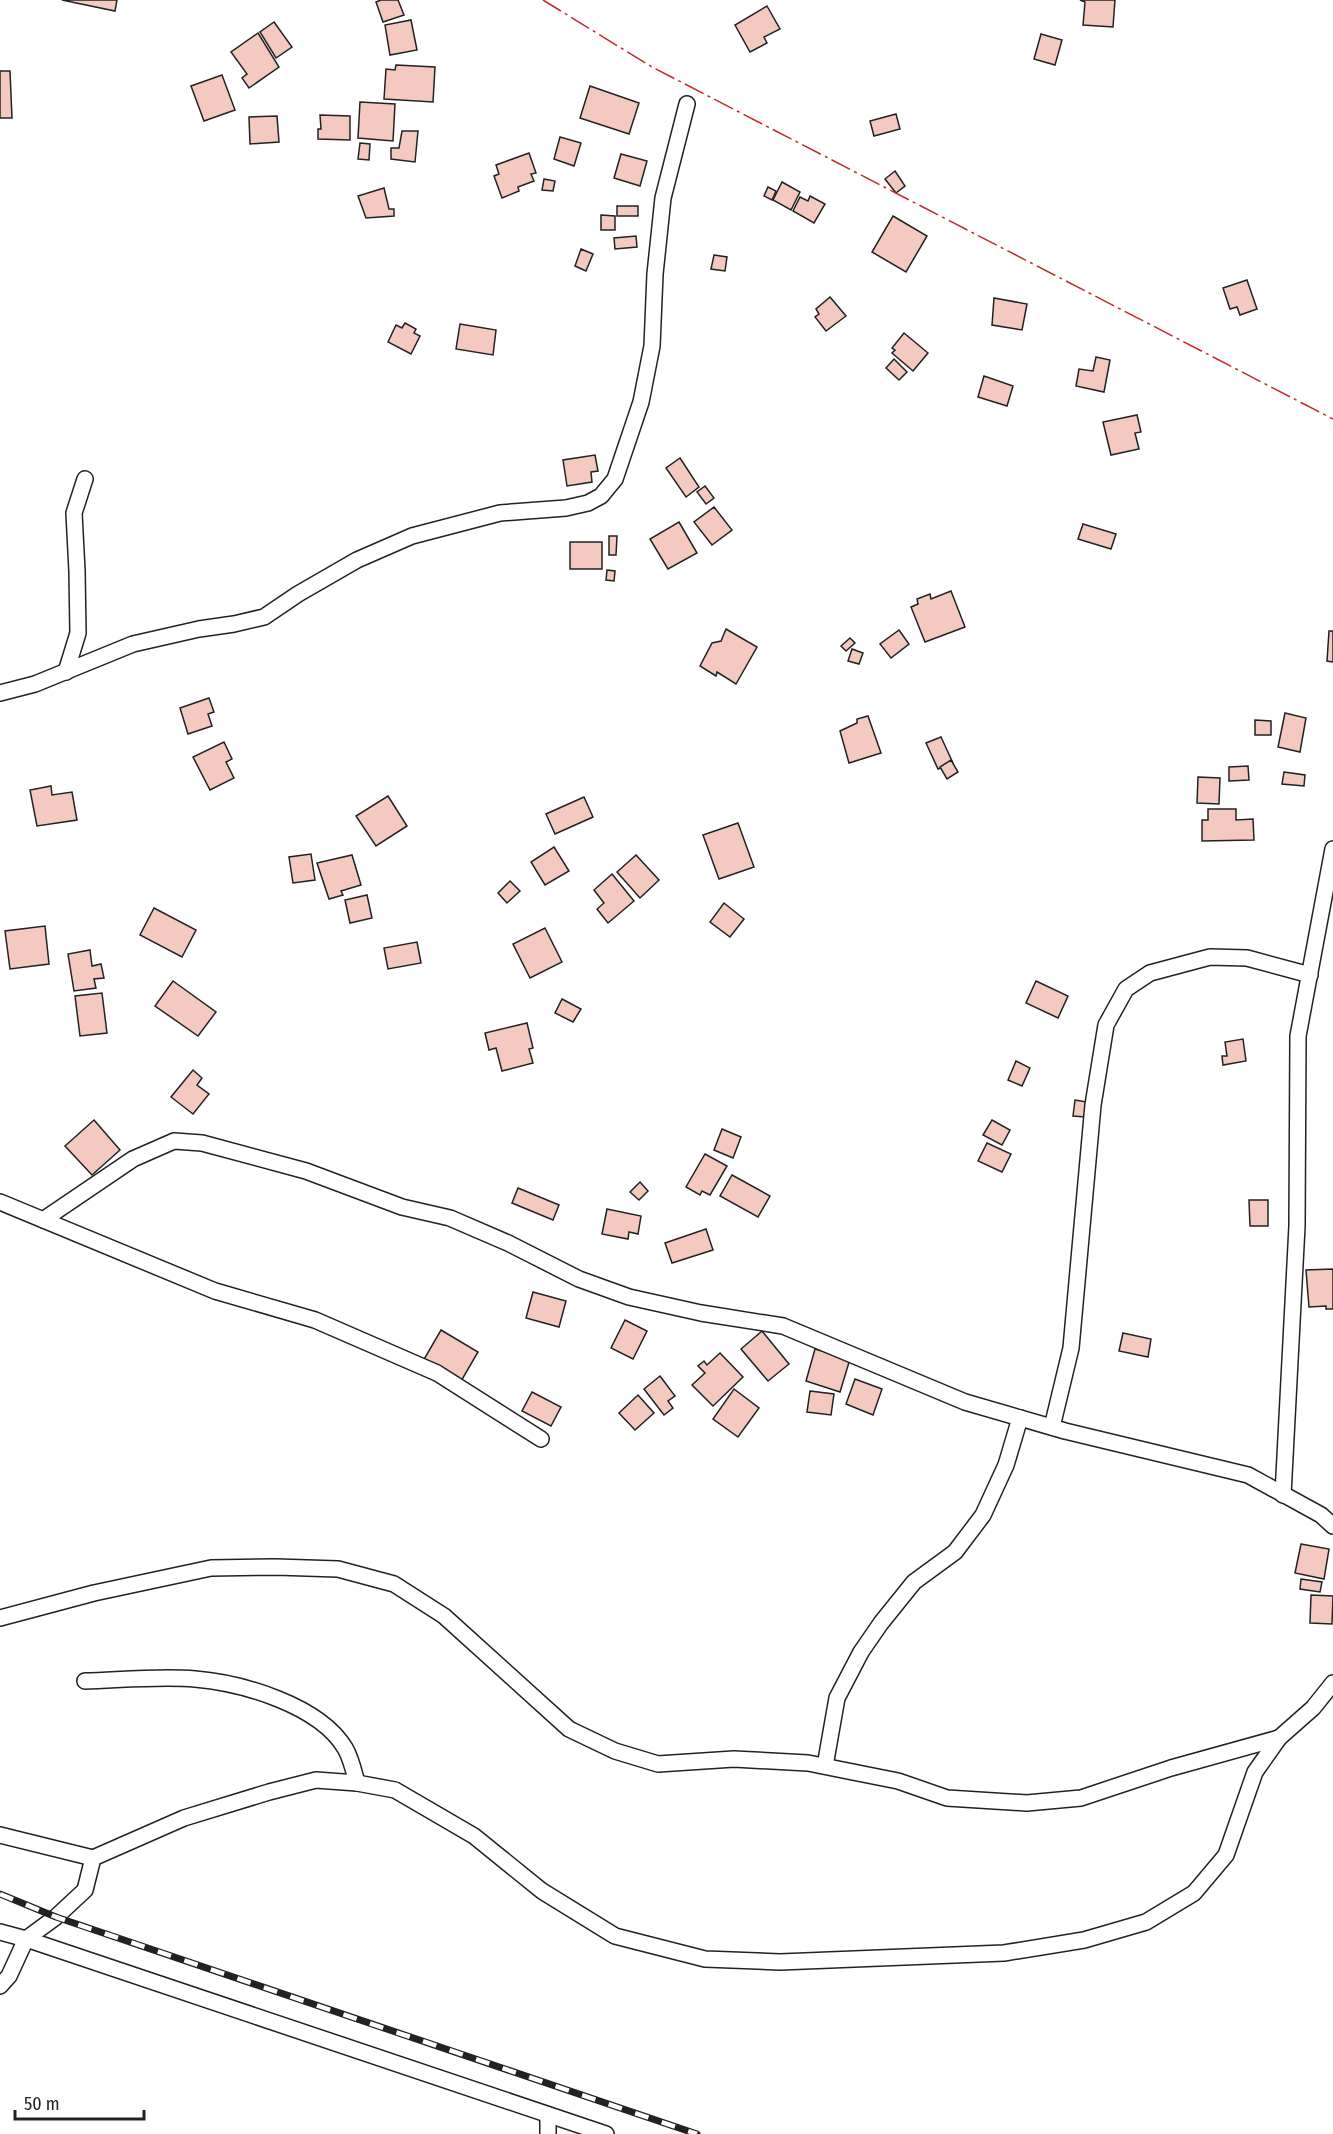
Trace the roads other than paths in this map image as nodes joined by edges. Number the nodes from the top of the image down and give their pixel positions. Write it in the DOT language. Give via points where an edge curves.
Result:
graph roads {
  1 [pos="687,104"];
  2 [pos="85,479"];
  3 [pos="66,672"];
  4 [pos="0,693"];
  5 [pos="1333,849"];
  6 [pos="1310,975"];
  7 [pos="0,1202"];
  8 [pos="43,1220"];
  9 [pos="1020,1418"];
  10 [pos="1052,1427"];
  11 [pos="541,1438"];
  12 [pos="1283,1495"];
  13 [pos="1333,1526"];
  14 [pos="0,1618"];
  15 [pos="85,1681"];
  16 [pos="1333,1683"];
  17 [pos="1279,1738"];
  18 [pos="825,1766"];
  19 [pos="357,1783"];
  20 [pos="0,1835"];
  21 [pos="93,1858"];
  22 [pos="0,1932"];
  23 [pos="26,1939"];
  24 [pos="0,1986"];
  25 [pos="548,2115"];
  26 [pos="548,2134"];
  27 [pos="606,2134"];
  1 -- 3 [label="street" via="663,198 652,346 641,402 615,479 601,496 577,505 500,513 412,536 357,560 264,617 133,644"];
  2 -- 3 [label="street" via="74,513 78,633"];
  3 -- 4 [label="street"];
  5 -- 6 [label="street"];
  6 -- 10 [label="street" via="1247,958 1210,957 1150,973 1126,989 1106,1024 1093,1105 1071,1348"];
  6 -- 12 [label="street" via="1298,1036 1297,1226"];
  7 -- 8 [label="street"];
  8 -- 9 [label="street" via="133,1159 174,1141 202,1143 306,1171 402,1207 450,1218 579,1279 629,1297 783,1326 965,1402"];
  8 -- 11 [label="street" via="215,1291 315,1320 427,1369"];
  9 -- 10 [label="street"];
  9 -- 18 [label="street" via="1006,1465 983,1515 955,1552 914,1582 861,1652 837,1698"];
  10 -- 12 [label="street" via="1248,1475"];
  12 -- 13 [label="street" via="1321,1515"];
  14 -- 18 [label="street" via="211,1568 338,1569 394,1584 444,1616 568,1729 615,1751 658,1764 734,1759"];
  15 -- 19 [label="street" via="195,1679 236,1686 295,1706 325,1726 345,1748"];
  16 -- 17 [label="street" via="1313,1708"];
  17 -- 18 [label="street" via="1081,1798 1027,1803 947,1798 898,1781"];
  17 -- 19 [label="street" via="1255,1772 1226,1855 1194,1893 1146,1922 1084,1940 1004,1953 780,1962 705,1959 615,1936 542,1891 474,1836 395,1790"];
  19 -- 21 [label="street" via="316,1780 269,1792 184,1818"];
  20 -- 21 [label="street"];
  21 -- 23 [label="street" via="85,1890"];
  22 -- 23 [label="street"];
  23 -- 24 [label="street" via="9,1976"];
  23 -- 25 [label="street"];
  25 -- 26 [label="street"];
  25 -- 27 [label="street"];
}
